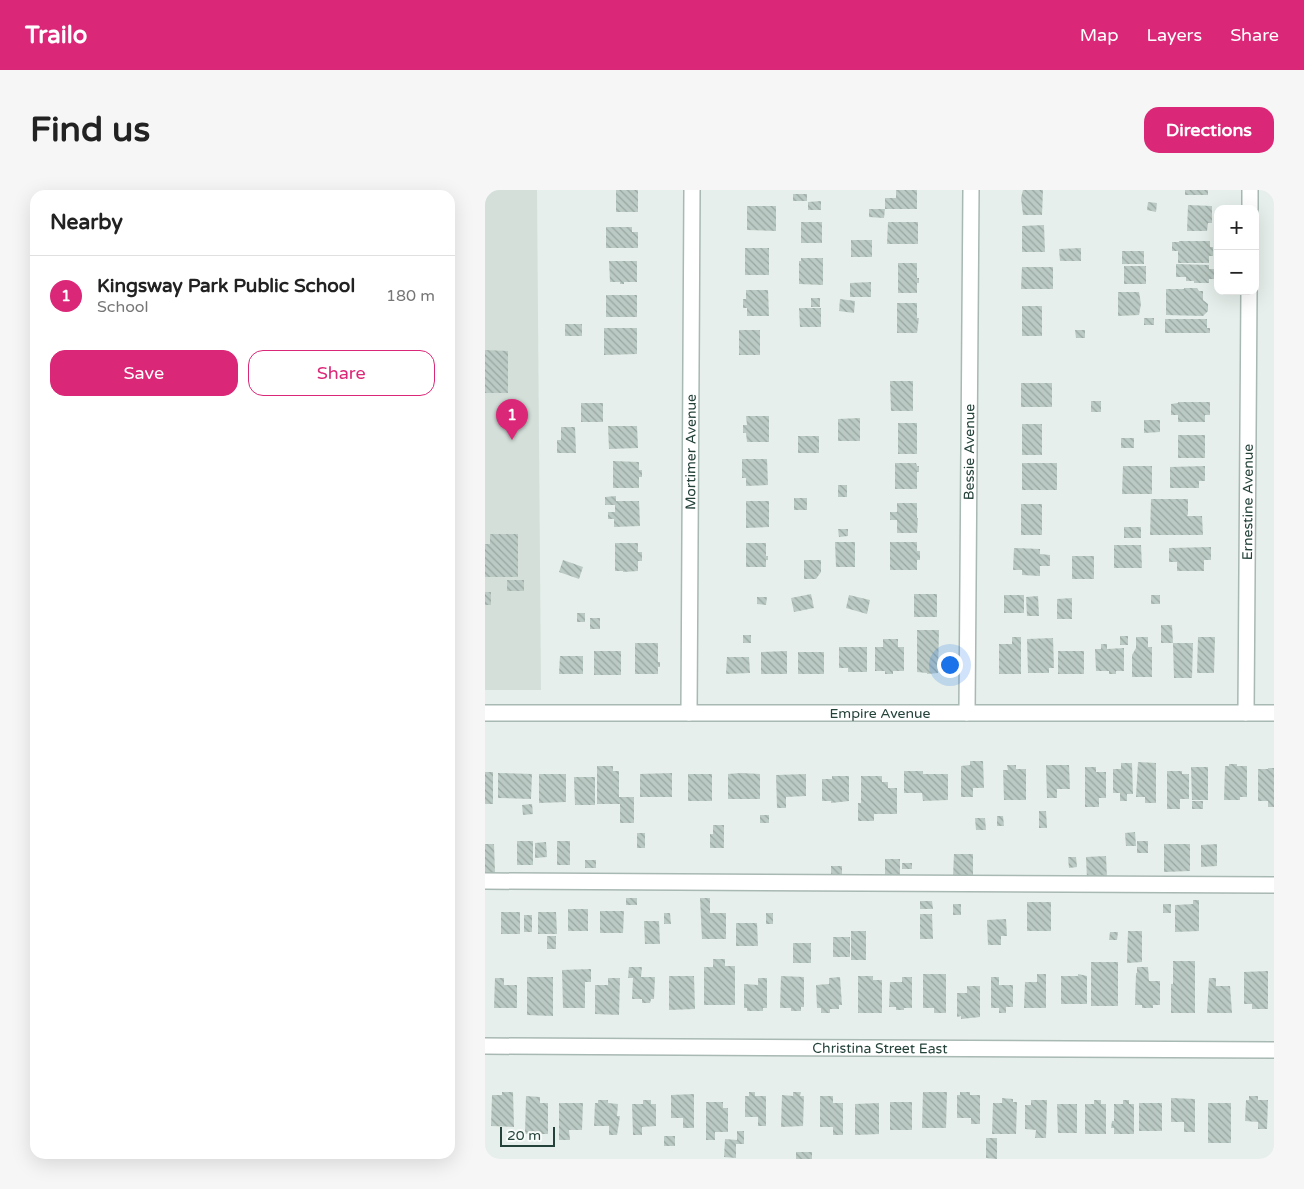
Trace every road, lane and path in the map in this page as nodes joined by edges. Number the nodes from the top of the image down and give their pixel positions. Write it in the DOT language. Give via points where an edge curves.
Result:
graph roads {
  1 [pos="692,190"];
  2 [pos="971,190"];
  3 [pos="1250,190"];
  4 [pos="1250,205"];
  5 [pos="1249,295"];
  6 [pos="689,713"];
  7 [pos="967,713"];
  8 [pos="1246,713"];
  9 [pos="1274,713"];
  10 [pos="485,714"];
  11 [pos="485,881"];
  12 [pos="1274,885"];
  13 [pos="485,1046"];
  14 [pos="1274,1050"];
  1 -- 6 [label="street, Mortimer Avenue"];
  2 -- 7 [label="street, Bessie Avenue"];
  3 -- 4 [label="street"];
  5 -- 8 [label="street, Ernestine Avenue"];
  6 -- 7 [label="street, Empire Avenue"];
  6 -- 10 [label="street, Empire Avenue"];
  7 -- 8 [label="street, Empire Avenue"];
  8 -- 9 [label="street, Empire Avenue"];
  11 -- 12 [label="street"];
  13 -- 14 [label="street, Christina Street East"];
}
